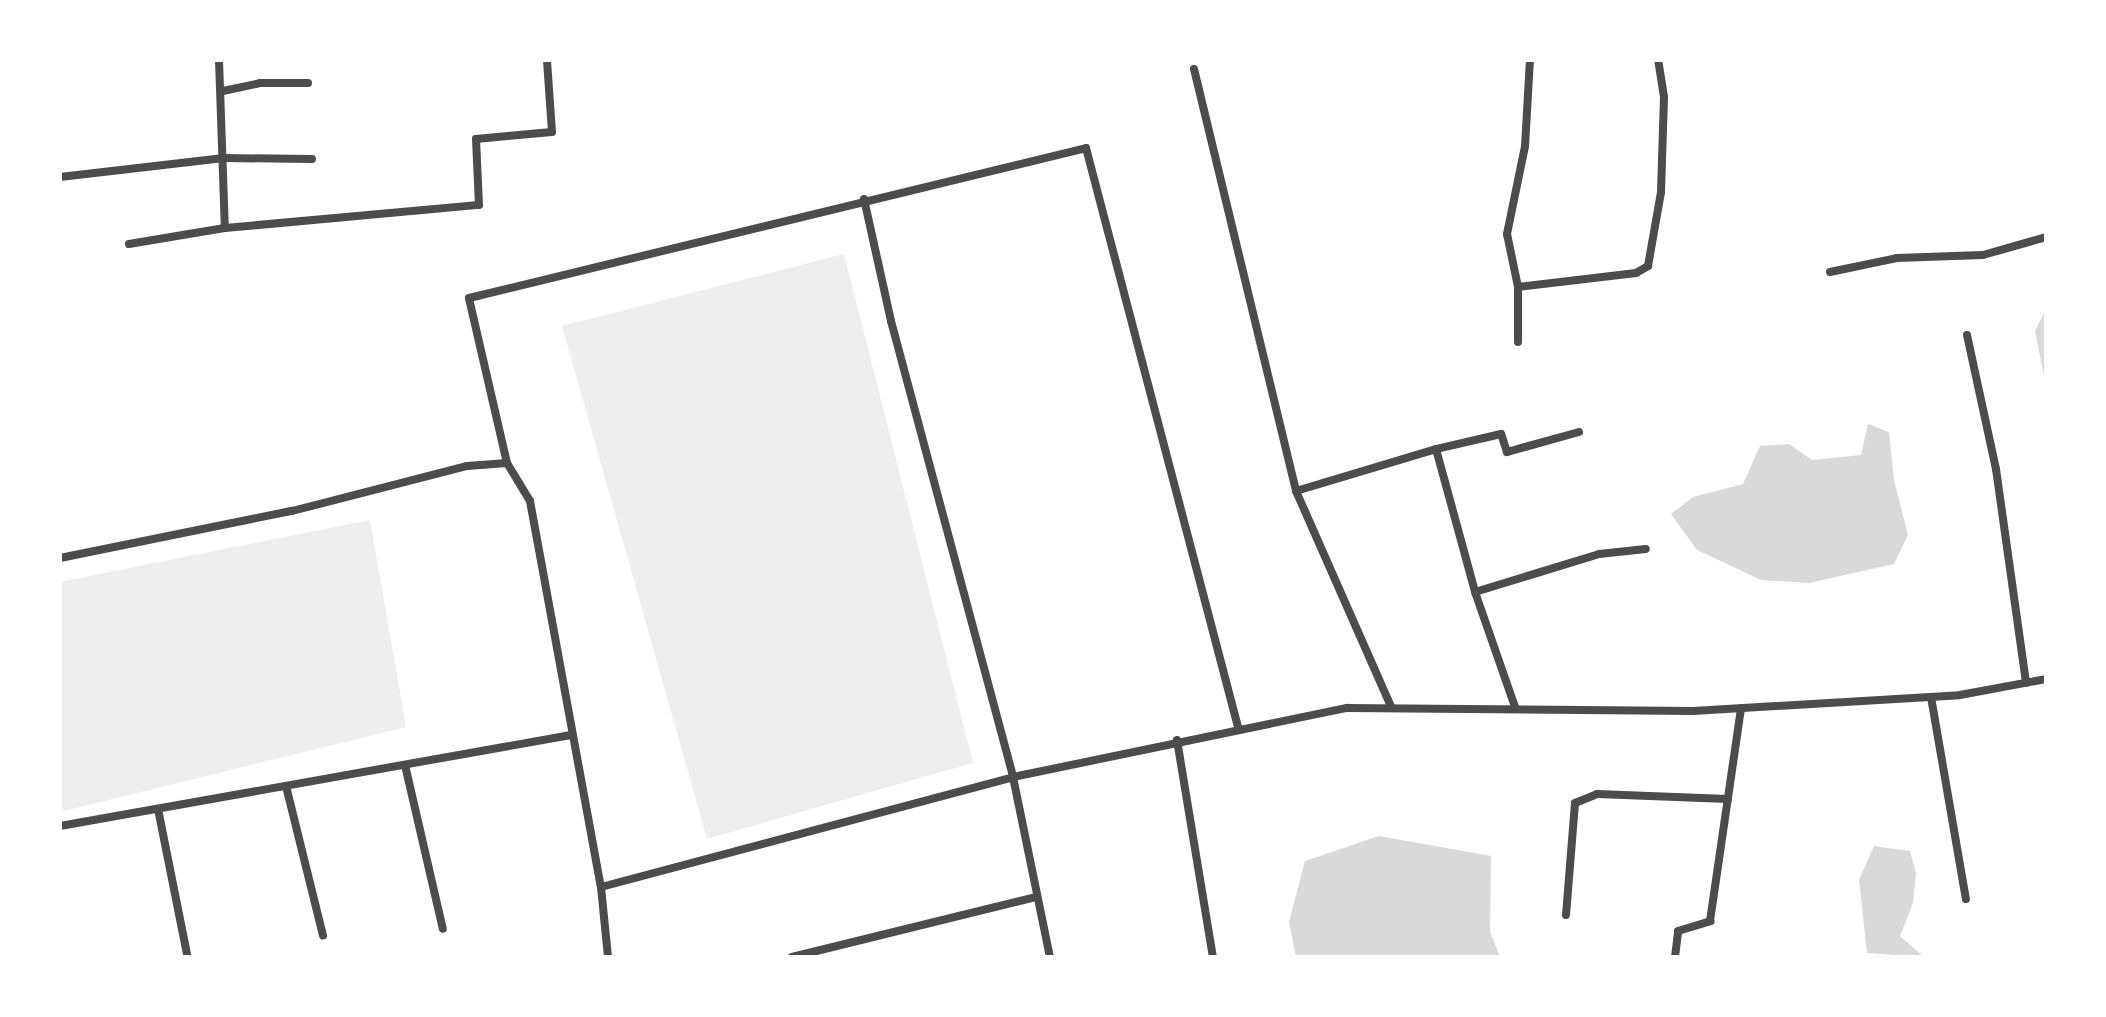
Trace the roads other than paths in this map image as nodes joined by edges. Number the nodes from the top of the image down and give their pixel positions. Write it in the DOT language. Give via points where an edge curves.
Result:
graph roads {
  1 [pos="219,60"];
  2 [pos="547,60"];
  3 [pos="1530,60"];
  4 [pos="1658,60"];
  5 [pos="1194,69"];
  6 [pos="308,83"];
  7 [pos="223,91"];
  8 [pos="224,158"];
  9 [pos="312,159"];
  10 [pos="60,177"];
  11 [pos="864,199"];
  12 [pos="225,228"];
  13 [pos="2046,237"];
  14 [pos="129,244"];
  15 [pos="1830,272"];
  16 [pos="1518,287"];
  17 [pos="1967,335"];
  18 [pos="1518,342"];
  19 [pos="1579,432"];
  20 [pos="1436,449"];
  21 [pos="507,463"];
  22 [pos="1296,491"];
  23 [pos="1646,549"];
  24 [pos="60,558"];
  25 [pos="1475,592"];
  26 [pos="2046,679"];
  27 [pos="2026,683"];
  28 [pos="1931,697"];
  29 [pos="1391,706"];
  30 [pos="1515,707"];
  31 [pos="1741,708"];
  32 [pos="1238,727"];
  33 [pos="571,735"];
  34 [pos="1177,740"];
  35 [pos="405,765"];
  36 [pos="1013,777"];
  37 [pos="286,786"];
  38 [pos="1728,799"];
  39 [pos="158,809"];
  40 [pos="60,826"];
  41 [pos="601,887"];
  42 [pos="1036,897"];
  43 [pos="1966,899"];
  44 [pos="1566,915"];
  45 [pos="443,929"];
  46 [pos="323,936"];
  47 [pos="187,954"];
  48 [pos="608,957"];
  49 [pos="792,957"];
  50 [pos="1050,957"];
  51 [pos="1213,957"];
  52 [pos="1675,957"];
  1 -- 7 [label="street"];
  2 -- 12 [label="street" via="552,132 476,139 479,205"];
  3 -- 16 [label="street" via="1525,146 1507,234"];
  4 -- 16 [label="street" via="1664,97 1661,192 1648,266 1636,273"];
  5 -- 22 [label="street"];
  6 -- 7 [label="street" via="260,83"];
  7 -- 8 [label="street"];
  8 -- 9 [label="street"];
  8 -- 10 [label="street"];
  8 -- 12 [label="street"];
  11 -- 21 [label="street" via="469,298"];
  11 -- 32 [label="street" via="1086,148"];
  11 -- 36 [label="street" via="891,321"];
  12 -- 14 [label="street"];
  13 -- 15 [label="street" via="1983,255 1897,258"];
  16 -- 18 [label="street"];
  17 -- 27 [label="street" via="1996,469"];
  19 -- 20 [label="street" via="1507,452 1501,434"];
  20 -- 22 [label="street"];
  20 -- 25 [label="street"];
  21 -- 24 [label="street" via="467,466 292,511"];
  21 -- 33 [label="street" via="530,501"];
  22 -- 29 [label="street"];
  23 -- 25 [label="street" via="1599,554"];
  25 -- 30 [label="street"];
  26 -- 27 [label="street"];
  27 -- 28 [label="street"];
  28 -- 31 [label="street"];
  28 -- 43 [label="street"];
  29 -- 30 [label="street"];
  29 -- 32 [label="street" via="1347,708"];
  30 -- 31 [label="street"];
  31 -- 38 [label="street"];
  32 -- 34 [label="street"];
  33 -- 35 [label="street"];
  33 -- 41 [label="street"];
  34 -- 36 [label="street"];
  34 -- 51 [label="street"];
  35 -- 37 [label="street"];
  35 -- 45 [label="street"];
  36 -- 41 [label="street"];
  36 -- 42 [label="street"];
  37 -- 39 [label="street"];
  37 -- 46 [label="street"];
  38 -- 44 [label="street" via="1597,794 1575,803"];
  38 -- 52 [label="street" via="1710,921 1678,931"];
  39 -- 40 [label="street"];
  39 -- 47 [label="street"];
  41 -- 48 [label="street"];
  42 -- 49 [label="street"];
  42 -- 50 [label="street"];
}
